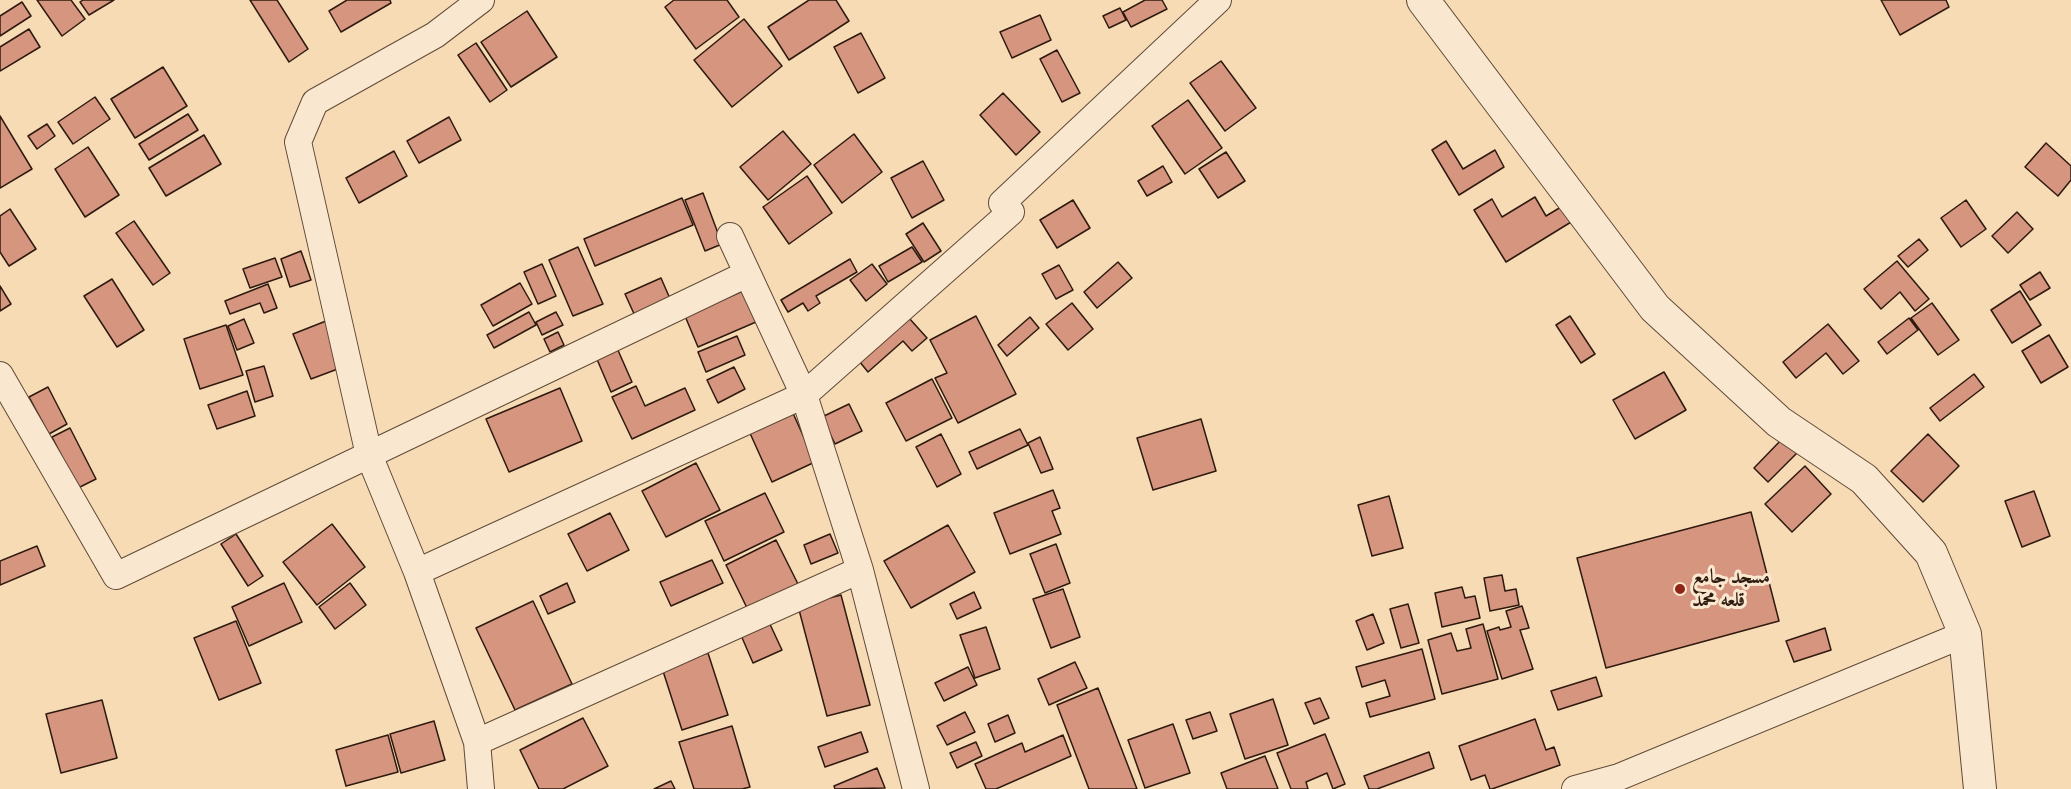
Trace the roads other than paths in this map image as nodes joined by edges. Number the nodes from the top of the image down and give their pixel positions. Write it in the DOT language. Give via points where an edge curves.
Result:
graph roads {
  1 [pos="481,0"];
  2 [pos="1218,0"];
  3 [pos="1423,0"];
  4 [pos="730,236"];
  5 [pos="747,274"];
  6 [pos="0,375"];
  7 [pos="804,395"];
  8 [pos="369,455"];
  9 [pos="860,570"];
  10 [pos="417,572"];
  11 [pos="1965,634"];
  12 [pos="477,742"];
  13 [pos="481,789"];
  14 [pos="916,789"];
  15 [pos="1575,789"];
  16 [pos="1980,789"];
  1 -- 8 [label="street" via="435,35 315,102 298,142"];
  2 -- 7 [label="street" via="1002,203 1011,212"];
  3 -- 11 [label="street" via="1655,308 1779,422 1864,479 1931,553"];
  4 -- 5 [label="street"];
  5 -- 7 [label="street"];
  5 -- 8 [label="street"];
  6 -- 8 [label="street" via="116,576"];
  7 -- 9 [label="street"];
  7 -- 10 [label="street"];
  8 -- 10 [label="street"];
  9 -- 12 [label="street"];
  9 -- 14 [label="street"];
  10 -- 12 [label="street"];
  11 -- 15 [label="street" via="1619,777"];
  11 -- 16 [label="street"];
  12 -- 13 [label="street"];
}
